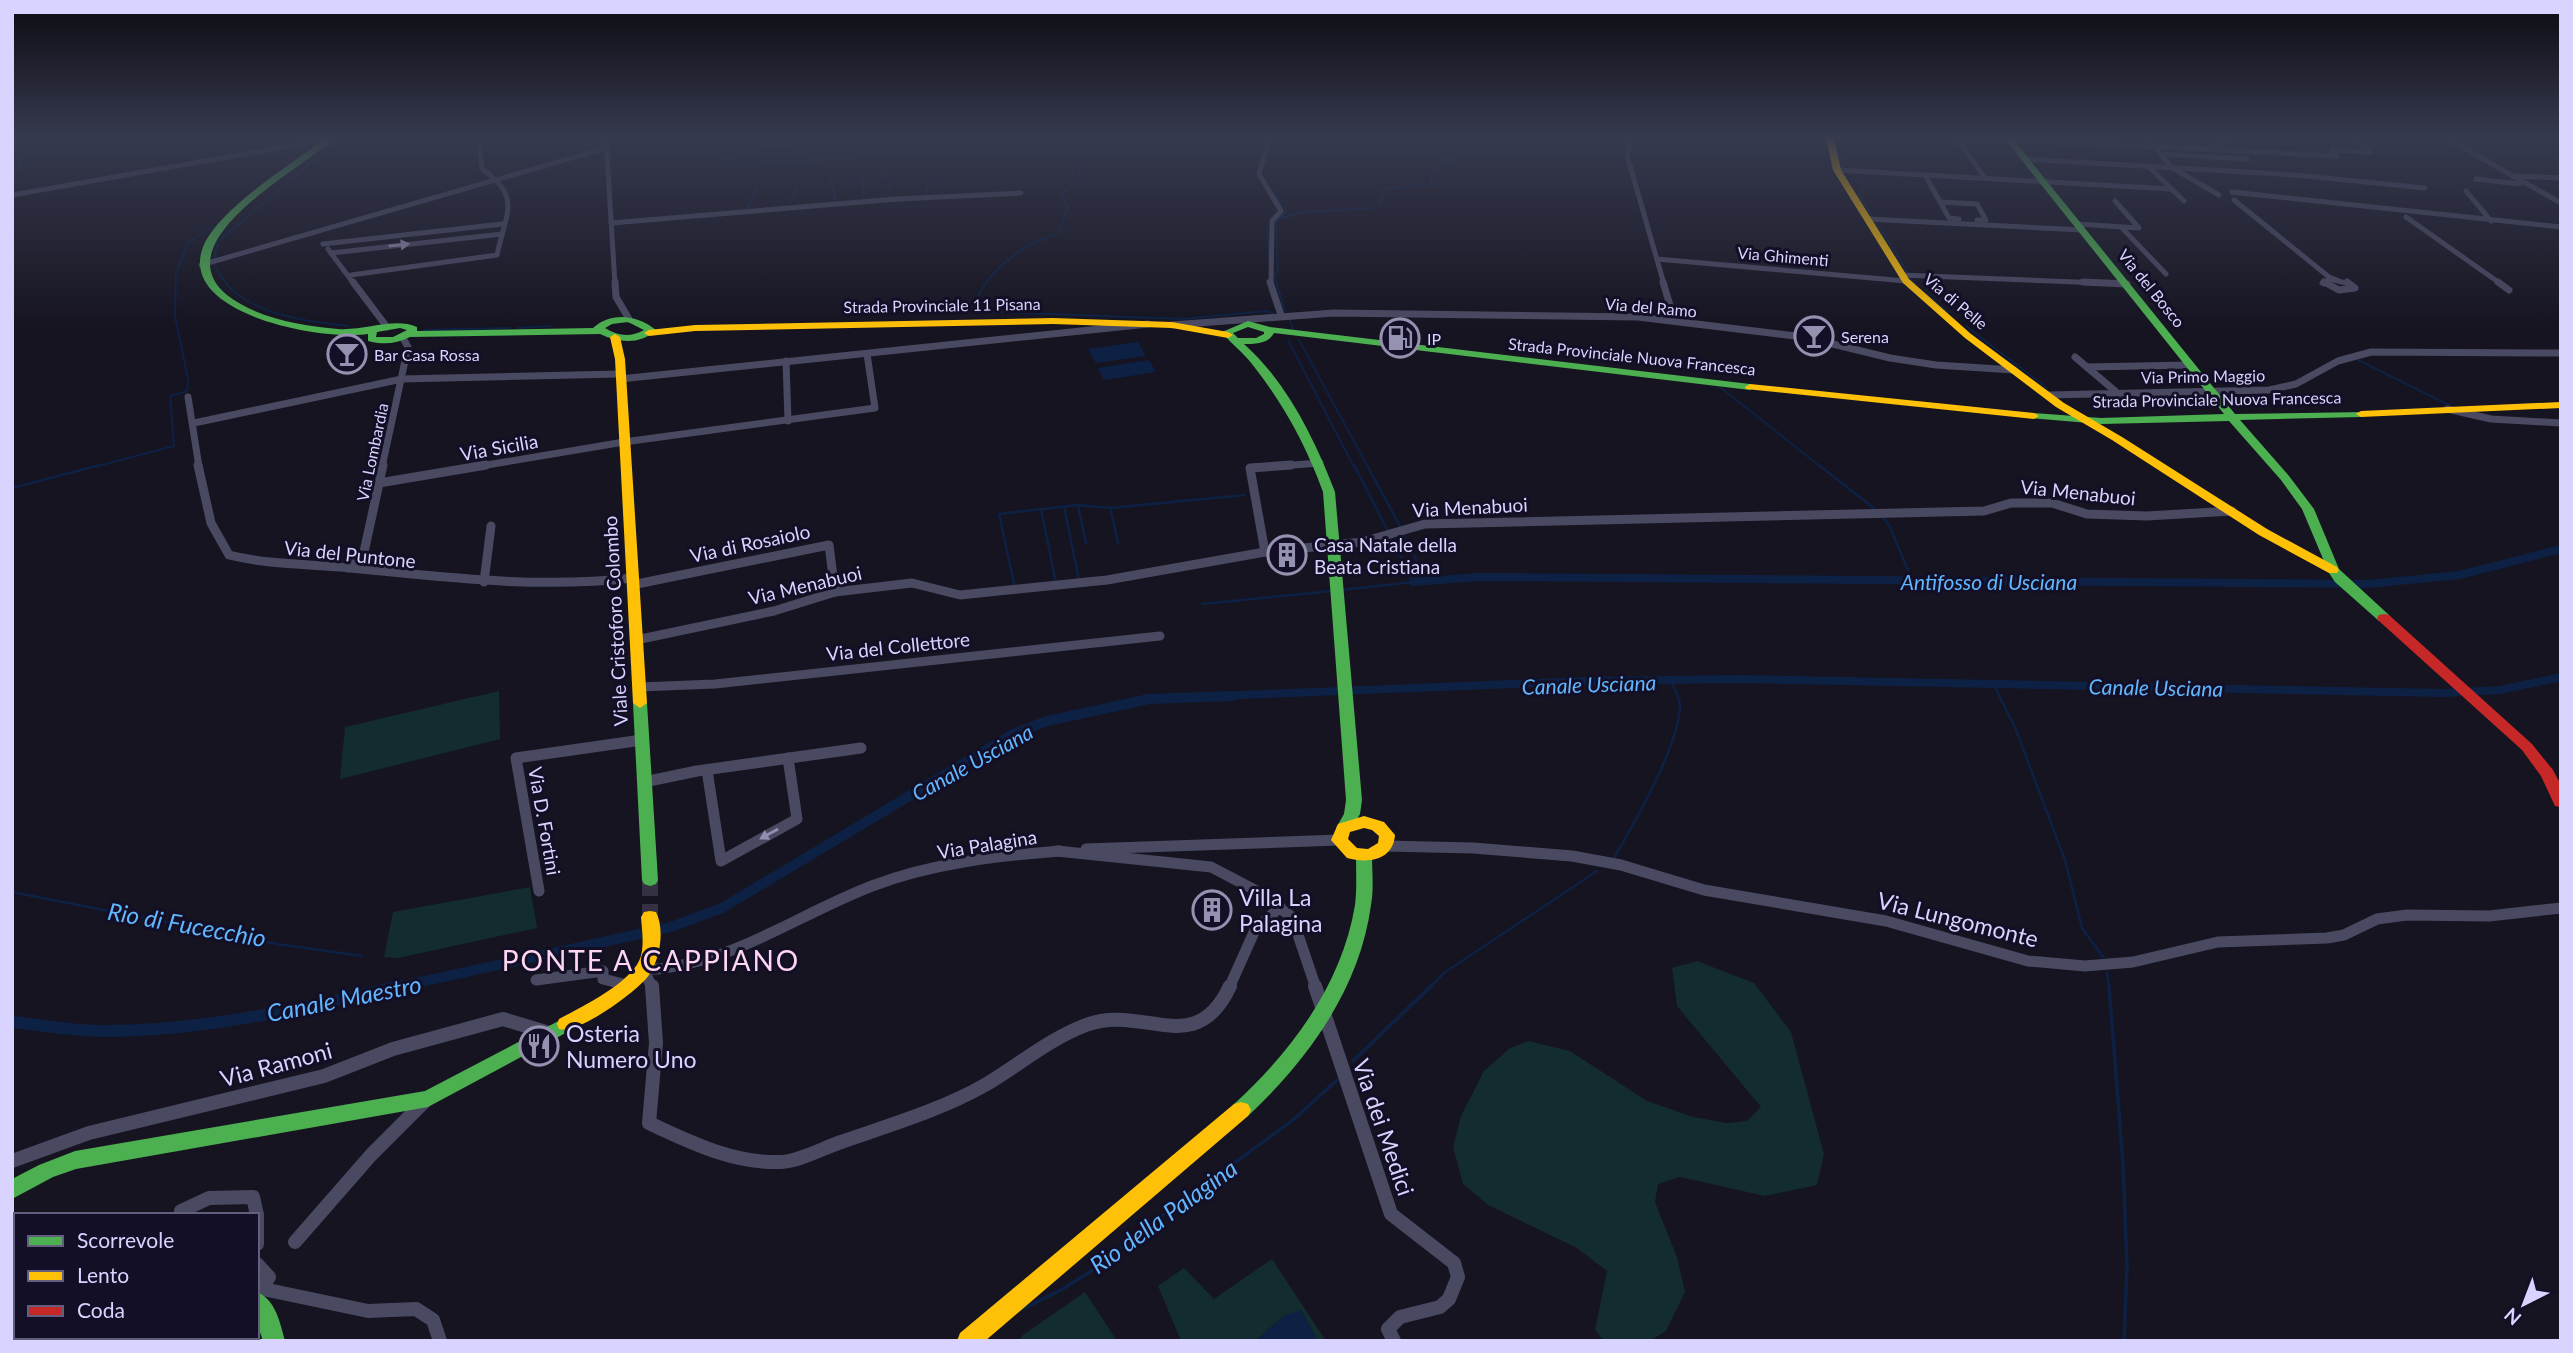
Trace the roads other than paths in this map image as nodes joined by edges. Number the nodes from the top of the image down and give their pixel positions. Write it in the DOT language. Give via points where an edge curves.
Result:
graph roads {
  1 [pos="255,201"];
  2 [pos="423,201"];
  3 [pos="508,201"];
  4 [pos="610,201"];
  5 [pos="871,201"];
  6 [pos="1275,201"];
  7 [pos="1640,201"];
  8 [pos="1859,201"];
  9 [pos="2058,201"];
  10 [pos="2115,201"];
  11 [pos="2243,201"];
  12 [pos="2285,201"];
  13 [pos="2304,201"];
  14 [pos="2475,201"];
  15 [pos="1940,202"];
  16 [pos="2334,205"];
  17 [pos="2406,216"];
  18 [pos="1872,219"];
  19 [pos="2491,220"];
  20 [pos="611,223"];
  21 [pos="502,224"];
  22 [pos="2496,226"];
  23 [pos="2079,227"];
  24 [pos="2121,227"];
  25 [pos="2561,227"];
  26 [pos="313,233"];
  27 [pos="2561,233"];
  28 [pos="502,234"];
  29 [pos="323,244"];
  30 [pos="331,253"];
  31 [pos="1657,259"];
  32 [pos="201,265"];
  33 [pos="2166,274"];
  34 [pos="351,275"];
  35 [pos="1907,277"];
  36 [pos="2328,278"];
  37 [pos="2127,284"];
  38 [pos="2509,290"];
  39 [pos="1281,315"];
  40 [pos="629,319"];
  41 [pos="1674,319"];
  42 [pos="1151,324"];
  43 [pos="1172,325"];
  44 [pos="387,327"];
  45 [pos="605,331"];
  46 [pos="373,333"];
  47 [pos="645,333"];
  48 [pos="1233,334"];
  49 [pos="407,336"];
  50 [pos="1264,336"];
  51 [pos="2561,353"];
  52 [pos="867,354"];
  53 [pos="1252,355"];
  54 [pos="2075,357"];
  55 [pos="786,362"];
  56 [pos="2190,365"];
  57 [pos="2087,368"];
  58 [pos="2014,370"];
  59 [pos="620,371"];
  60 [pos="402,379"];
  61 [pos="2115,391"];
  62 [pos="2215,394"];
  63 [pos="188,397"];
  64 [pos="2050,397"];
  65 [pos="2561,405"];
  66 [pos="2447,409"];
  67 [pos="2035,415"];
  68 [pos="2270,416"];
  69 [pos="2232,417"];
  70 [pos="2200,418"];
  71 [pos="788,421"];
  72 [pos="2086,421"];
  73 [pos="2133,421"];
  74 [pos="194,423"];
  75 [pos="2561,423"];
  76 [pos="2246,433"];
  77 [pos="2118,439"];
  78 [pos="624,442"];
  79 [pos="1320,463"];
  80 [pos="379,483"];
  81 [pos="2232,511"];
  82 [pos="491,526"];
  83 [pos="1265,552"];
  84 [pos="348,568"];
  85 [pos="2340,579"];
  86 [pos="484,582"];
  87 [pos="632,582"];
  88 [pos="835,592"];
  89 [pos="1160,636"];
  90 [pos="636,640"];
  91 [pos="639,687"];
  92 [pos="642,740"];
  93 [pos="862,748"];
  94 [pos="788,758"];
  95 [pos="707,770"];
  96 [pos="644,782"];
  97 [pos="1354,800"];
  98 [pos="2561,802"];
  99 [pos="1371,823"];
  100 [pos="1342,834"];
  101 [pos="1386,845"];
  102 [pos="1057,851"];
  103 [pos="1364,856"];
  104 [pos="650,880"];
  105 [pos="539,891"];
  106 [pos="1280,907"];
  107 [pos="2561,908"];
  108 [pos="650,917"];
  109 [pos="651,971"];
  110 [pos="536,980"];
  111 [pos="626,985"];
  112 [pos="1322,1013"];
  113 [pos="550,1034"];
  114 [pos="428,1099"];
  115 [pos="12,1161"];
  116 [pos="12,1190"];
  117 [pos="181,1211"];
  118 [pos="257,1213"];
  119 [pos="295,1242"];
  120 [pos="262,1291"];
  121 [pos="274,1341"];
  122 [pos="440,1341"];
  123 [pos="968,1341"];
  124 [pos="1394,1341"];
  1 -- 32 [label="main road" via="218,231"];
  2 -- 26 [label="street"];
  3 -- 21 [label="street"];
  4 -- 20 [label="street"];
  5 -- 20 [label="street"];
  6 -- 39 [label="street" via="1281,211 1272,221 1273,269 1269,278"];
  7 -- 31 [label="street"];
  8 -- 18 [label="main road, Via di Pelle"];
  9 -- 23 [label="main road, Via del Bosco"];
  10 -- 24 [label="street" via="2138,228"];
  11 -- 36 [label="street"];
  12 -- 16 [label="street"];
  13 -- 16 [label="street"];
  14 -- 19 [label="street"];
  15 -- 15 [label="street" via="1949,218 1986,220 1977,204"];
  16 -- 17 [label="street"];
  16 -- 19 [label="street"];
  17 -- 22 [label="street"];
  17 -- 38 [label="street"];
  18 -- 23 [label="street"];
  18 -- 35 [label="main road, Via di Pelle"];
  19 -- 22 [label="street"];
  19 -- 25 [label="street"];
  20 -- 40 [label="street" via="616,298"];
  21 -- 28 [label="street"];
  21 -- 29 [label="street"];
  22 -- 27 [label="street"];
  23 -- 24 [label="street"];
  23 -- 37 [label="main road, Via del Bosco"];
  24 -- 33 [label="street"];
  26 -- 29 [label="street"];
  26 -- 32 [label="street"];
  30 -- 28 [label="street, one-way"];
  28 -- 34 [label="street" via="497,255 491,258"];
  29 -- 30 [label="street"];
  30 -- 34 [label="street"];
  31 -- 35 [label="street, Via Ghimenti"];
  31 -- 41 [label="street"];
  32 -- 46 [label="main road, Strada Provinciale 11 Pisana" via="216,293 247,311 295,325"];
  34 -- 44 [label="street"];
  35 -- 37 [label="street, Via Ghimenti"];
  35 -- 58 [label="main road, Via di Pelle" via="1969,336"];
  36 -- 36 [label="street" via="2337,280 2355,288 2322,283"];
  37 -- 56 [label="main road, Via del Bosco"];
  39 -- 41 [label="street, Via del Ramo"];
  39 -- 43 [label="street, Via del Ramo"];
  40 -- 45 [label="main road, Strada Provinciale 11 Pisana"];
  40 -- 47 [label="main road, Strada Provinciale 11 Pisana"];
  41 -- 58 [label="street, Via del Ramo" via="1804,337 1902,360"];
  42 -- 43 [label="main road, Strada Provinciale 11 Pisana"];
  42 -- 47 [label="main road, Strada Provinciale 11 Pisana" via="1019,321"];
  42 -- 52 [label="street"];
  43 -- 48 [label="main road, Strada Provinciale 11 Pisana"];
  44 -- 46 [label="main road, Strada Provinciale 11 Pisana"];
  44 -- 49 [label="main road, Strada Provinciale 11 Pisana" via="414,328"];
  45 -- 47 [label="main road, Strada Provinciale 11 Pisana"];
  45 -- 49 [label="main road, Strada Provinciale 11 Pisana"];
  45 -- 59 [label="main road, Viale Cristoforo Colombo"];
  46 -- 49 [label="main road, Strada Provinciale 11 Pisana" via="370,337 378,341"];
  47 -- 59 [label="main road" via="628,344"];
  48 -- 50 [label="main road, Strada Provinciale 11 Pisana" via="1257,324"];
  48 -- 53 [label="main road"];
  49 -- 60 [label="street, Via Lombardia"];
  50 -- 53 [label="main road" via="1252,346"];
  50 -- 67 [label="main road, Strada Provinciale Nuova Francesca" via="1302,336"];
  51 -- 62 [label="street, Via Primo Maggio" via="2371,352 2338,361 2296,384"];
  52 -- 55 [label="street"];
  52 -- 71 [label="street, Via Sicilia" via="875,408"];
  53 -- 79 [label="main road"];
  54 -- 57 [label="street"];
  55 -- 59 [label="street"];
  55 -- 71 [label="street"];
  56 -- 57 [label="street"];
  56 -- 62 [label="main road, Via del Bosco"];
  57 -- 61 [label="street"];
  58 -- 64 [label="main road, Via di Pelle"];
  59 -- 60 [label="street"];
  59 -- 78 [label="main road, Viale Cristoforo Colombo"];
  60 -- 74 [label="street"];
  60 -- 80 [label="street, Via Lombardia"];
  61 -- 62 [label="street, Via Primo Maggio"];
  61 -- 64 [label="street, Via Primo Maggio"];
  62 -- 68 [label="main road, Via del Bosco" via="2241,409"];
  62 -- 69 [label="main road, Via del Bosco"];
  62 -- 70 [label="main road" via="2216,406"];
  63 -- 74 [label="street, Via del Puntone"];
  64 -- 67 [label="main road" via="2054,404 2050,410"];
  64 -- 72 [label="main road, Via di Pelle"];
  65 -- 66 [label="main road, Strada Provinciale Nuova Francesca"];
  66 -- 68 [label="main road, Strada Provinciale Nuova Francesca"];
  66 -- 75 [label="street" via="2491,419"];
  67 -- 72 [label="main road, Strada Provinciale Nuova Francesca"];
  67 -- 72 [label="main road, Via di Pelle"];
  68 -- 69 [label="main road, Strada Provinciale Nuova Francesca"];
  68 -- 76 [label="main road"];
  69 -- 70 [label="main road, Strada Provinciale Nuova Francesca"];
  69 -- 76 [label="main road, Via del Bosco"];
  70 -- 72 [label="main road, Strada Provinciale Nuova Francesca"];
  70 -- 73 [label="main road, Strada Provinciale Nuova Francesca"];
  70 -- 76 [label="main road"];
  71 -- 78 [label="street, Via Sicilia"];
  72 -- 73 [label="main road, Strada Provinciale Nuova Francesca"];
  72 -- 77 [label="main road, Via di Pelle"];
  73 -- 77 [label="main road" via="2118,425"];
  74 -- 84 [label="street, Via del Puntone" via="206,503 226,552 248,559"];
  76 -- 85 [label="main road, Via del Bosco" via="2308,509"];
  77 -- 81 [label="main road, Via di Pelle"];
  78 -- 80 [label="street, Via Sicilia"];
  78 -- 87 [label="main road, Viale Cristoforo Colombo"];
  79 -- 83 [label="street" via="1250,468"];
  79 -- 97 [label="main road" via="1329,492"];
  80 -- 84 [label="street, Via Lombardia" via="363,552"];
  81 -- 83 [label="street, Via Menabuoi" via="2099,515 2052,503 2011,503 1984,511 1425,524 1362,542"];
  81 -- 85 [label="main road, Via di Pelle"];
  82 -- 86 [label="street"];
  83 -- 88 [label="street, Via Menabuoi" via="1107,580 982,594 912,583"];
  84 -- 86 [label="street, Via del Puntone"];
  85 -- 98 [label="main road, Via del Bosco" via="2537,758"];
  86 -- 87 [label="street, Via del Puntone" via="578,586"];
  87 -- 88 [label="street, Via di Rosaiolo" via="828,545"];
  87 -- 90 [label="main road, Viale Cristoforo Colombo"];
  88 -- 90 [label="street, Via Menabuoi" via="774,611"];
  89 -- 91 [label="street, Via del Collettore" via="715,684"];
  90 -- 91 [label="main road, Viale Cristoforo Colombo"];
  91 -- 92 [label="main road, Viale Cristoforo Colombo"];
  92 -- 96 [label="main road, Viale Cristoforo Colombo"];
  92 -- 105 [label="street, Via D. Fortini" via="516,758"];
  93 -- 94 [label="street"];
  94 -- 95 [label="street"];
  94 -- 95 [label="street, one-way" via="797,819 721,861"];
  95 -- 96 [label="street"];
  96 -- 104 [label="main road, Viale Cristoforo Colombo"];
  97 -- 99 [label="main road"];
  97 -- 100 [label="main road"];
  99 -- 100 [label="main road" via="1356,822"];
  99 -- 101 [label="main road" via="1387,835"];
  100 -- 102 [label="street, Via Palagina"];
  100 -- 103 [label="main road" via="1348,851"];
  101 -- 103 [label="main road" via="1380,852"];
  101 -- 107 [label="street, Via Lungomonte" via="1572,856 1621,865 1704,890 1886,921 2017,959 2085,967 2133,962 2218,942 2327,938 2397,916 2489,916"];
  102 -- 106 [label="street" via="1211,867"];
  102 -- 109 [label="street, Via Palagina" via="961,864 874,885 705,961"];
  103 -- 112 [label="main road" via="1363,905 1346,971"];
  106 -- 109 [label="street" via="1259,926 1219,1006 1206,1019 1182,1028 1103,1019 969,1093 784,1162 729,1155 649,1123 656,1006"];
  106 -- 112 [label="street, Via dei Medici" via="1297,928"];
  108 -- 109 [label="main road"];
  109 -- 111 [label="main road"];
  110 -- 111 [label="street" via="603,971 603,979"];
  111 -- 113 [label="main road"];
  112 -- 123 [label="main road" via="1296,1052 1255,1098"];
  112 -- 124 [label="street, Via dei Medici" via="1391,1214 1454,1263 1458,1277 1446,1303 1391,1324 1388,1329"];
  113 -- 114 [label="main road"];
  113 -- 115 [label="street, Via Ramoni" via="503,1019 393,1049 324,1076 89,1133"];
  114 -- 116 [label="main road" via="75,1160"];
  114 -- 119 [label="street" via="371,1155"];
  117 -- 118 [label="street" via="209,1198 253,1197"];
  120 -- 121 [label="main road"];
  120 -- 122 [label="street" via="368,1311 416,1309 433,1320"];
}
